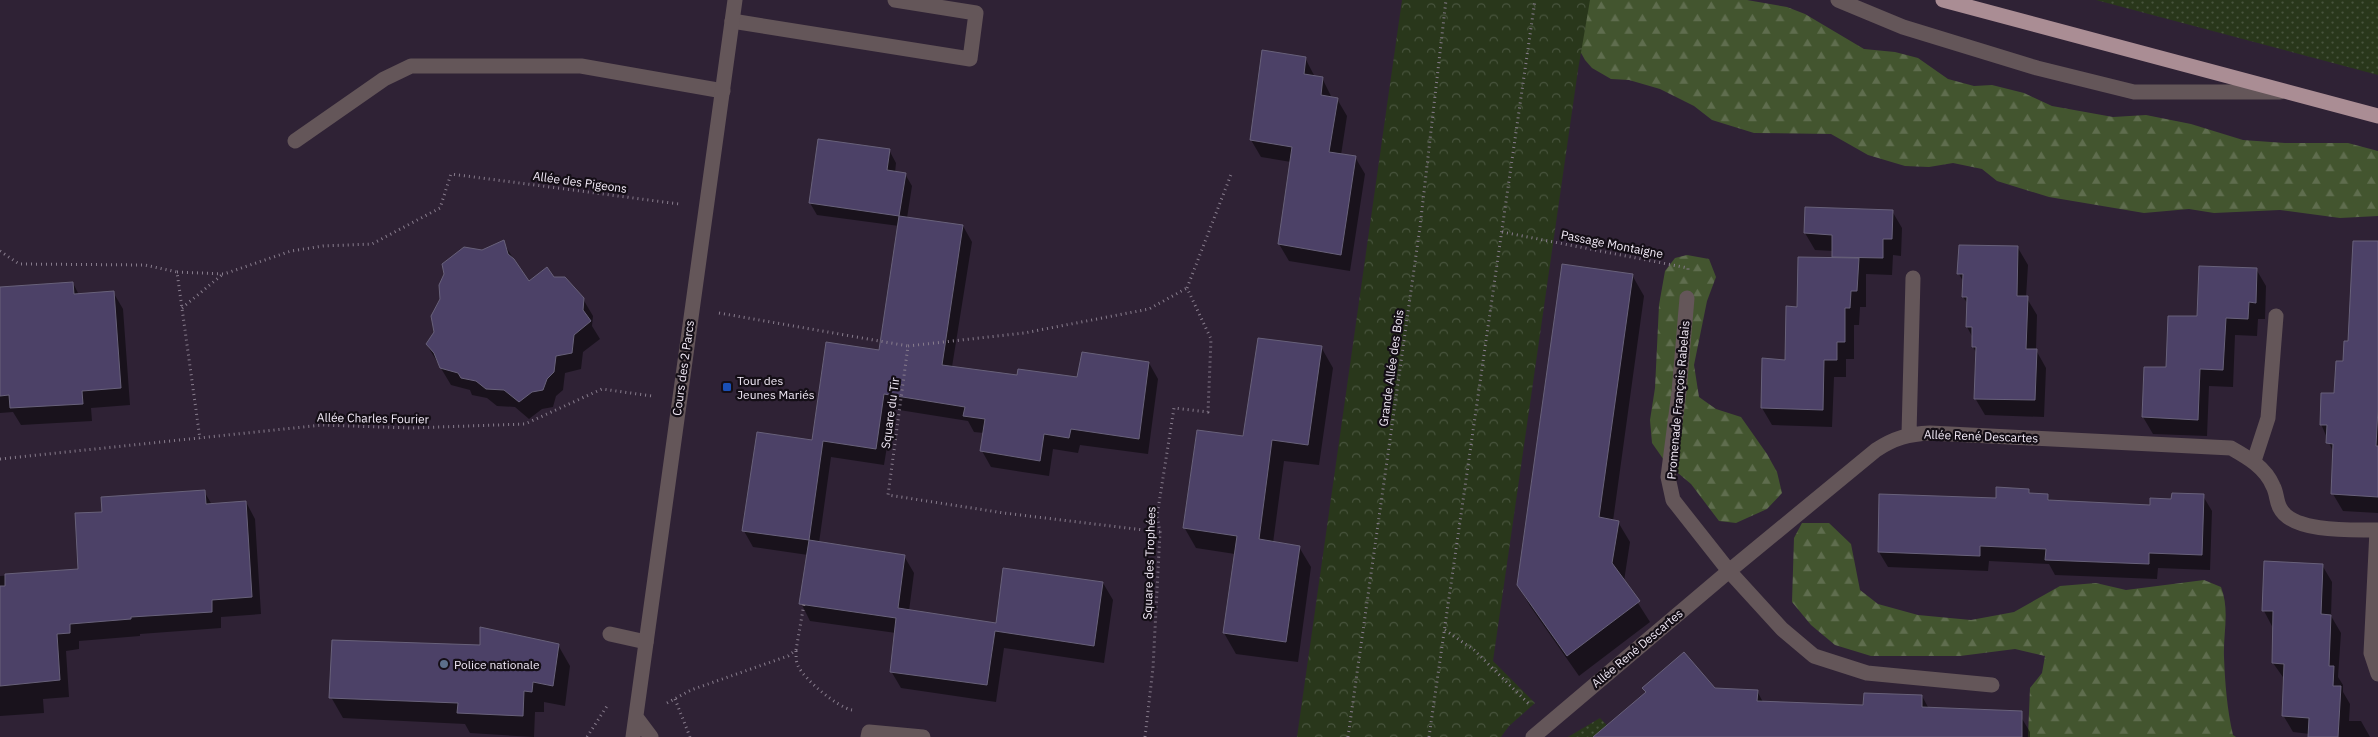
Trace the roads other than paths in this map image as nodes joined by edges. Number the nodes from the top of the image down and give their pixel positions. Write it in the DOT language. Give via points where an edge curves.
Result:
graph roads {
  1 [pos="735,0"];
  2 [pos="895,0"];
  3 [pos="1838,0"];
  4 [pos="1942,0"];
  5 [pos="732,21"];
  6 [pos="723,90"];
  7 [pos="2286,92"];
  8 [pos="2378,116"];
  9 [pos="295,141"];
  10 [pos="1913,278"];
  11 [pos="1687,298"];
  12 [pos="2276,316"];
  13 [pos="1909,434"];
  14 [pos="2254,461"];
  15 [pos="2377,530"];
  16 [pos="1730,570"];
  17 [pos="610,634"];
  18 [pos="646,642"];
  19 [pos="2378,674"];
  20 [pos="1992,685"];
  21 [pos="637,710"];
  22 [pos="868,734"];
  23 [pos="633,737"];
  24 [pos="651,737"];
  25 [pos="923,737"];
  26 [pos="1533,737"];
  1 -- 5 [label="street, Cours des 2 Parcs"];
  2 -- 5 [label="street" via="976,13 970,59"];
  3 -- 7 [label="street" via="1903,27 2134,92"];
  4 -- 7 [label="highway"];
  5 -- 6 [label="street, Cours des 2 Parcs"];
  6 -- 9 [label="street" via="581,66 411,66 384,79"];
  6 -- 18 [label="street, Cours des 2 Parcs"];
  7 -- 8 [label="highway"];
  10 -- 13 [label="street"];
  11 -- 16 [label="street, Promenade François Rabelais" via="1668,477 1673,500"];
  12 -- 14 [label="street" via="2268,418"];
  13 -- 14 [label="street, Allée René Descartes" via="2231,448"];
  13 -- 16 [label="street, Allée René Descartes" via="1876,450"];
  14 -- 15 [label="street, Allée René Descartes" via="2273,485 2280,509 2292,521 2314,527"];
  15 -- 19 [label="street" via="2371,653"];
  16 -- 20 [label="street, Promenade François Rabelais" via="1782,629 1814,656 1867,674"];
  16 -- 26 [label="street, Allée René Descartes"];
  17 -- 18 [label="street"];
  18 -- 21 [label="street, Cours des 2 Parcs"];
  21 -- 23 [label="street, Cours des 2 Parcs"];
  21 -- 24 [label="street"];
  22 -- 25 [label="street"];
}
